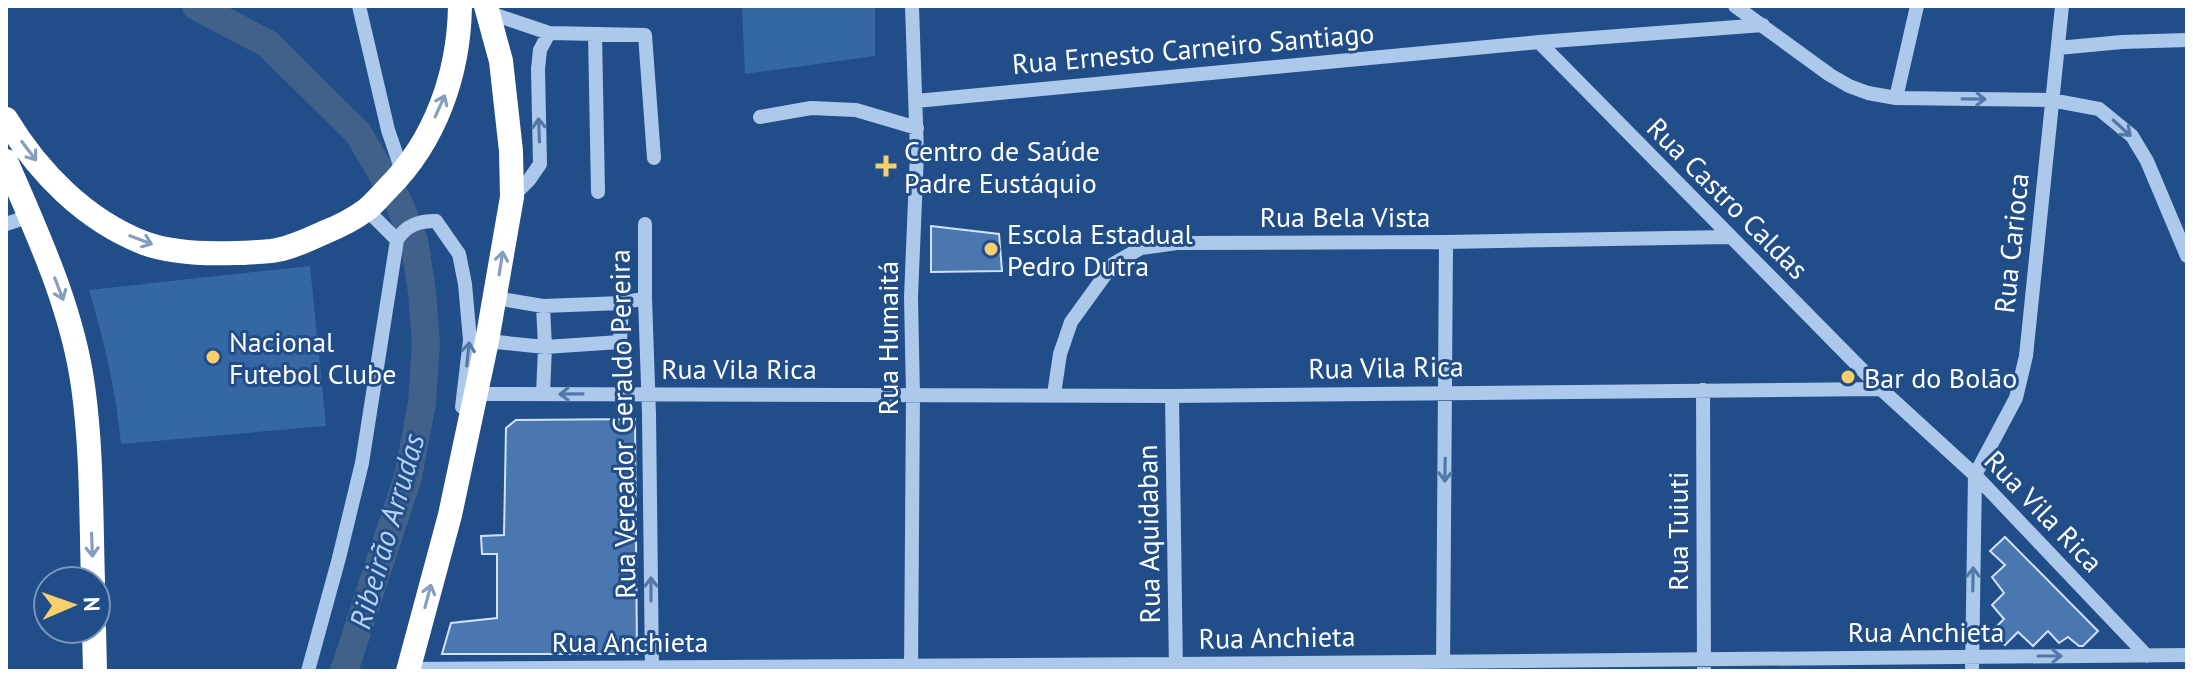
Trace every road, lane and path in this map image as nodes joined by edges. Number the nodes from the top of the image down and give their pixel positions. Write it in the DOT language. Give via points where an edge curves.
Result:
graph roads {
  1 [pos="359,6"];
  2 [pos="460,6"];
  3 [pos="912,6"];
  4 [pos="1735,6"];
  5 [pos="1917,6"];
  6 [pos="2062,6"];
  7 [pos="486,9"];
  8 [pos="1763,25"];
  9 [pos="549,33"];
  10 [pos="595,34"];
  11 [pos="2187,40"];
  12 [pos="1539,42"];
  13 [pos="2058,48"];
  14 [pos="1896,98"];
  15 [pos="2051,100"];
  16 [pos="916,101"];
  17 [pos="760,117"];
  18 [pos="6,119"];
  19 [pos="917,128"];
  20 [pos="654,158"];
  21 [pos="6,161"];
  22 [pos="403,174"];
  23 [pos="598,192"];
  24 [pos="512,197"];
  25 [pos="367,210"];
  26 [pos="30,216"];
  27 [pos="6,224"];
  28 [pos="645,224"];
  29 [pos="1729,237"];
  30 [pos="397,240"];
  31 [pos="1446,242"];
  32 [pos="2187,256"];
  33 [pos="495,298"];
  34 [pos="645,298"];
  35 [pos="622,303"];
  36 [pos="543,306"];
  37 [pos="487,341"];
  38 [pos="545,347"];
  39 [pos="1881,389"];
  40 [pos="1703,390"];
  41 [pos="1446,392"];
  42 [pos="649,393"];
  43 [pos="476,394"];
  44 [pos="543,394"];
  45 [pos="1054,394"];
  46 [pos="913,395"];
  47 [pos="1172,396"];
  48 [pos="1975,475"];
  49 [pos="450,515"];
  50 [pos="92,565"];
  51 [pos="94,645"];
  52 [pos="2187,655"];
  53 [pos="2147,656"];
  54 [pos="1972,664"];
  55 [pos="1704,665"];
  56 [pos="1443,666"];
  57 [pos="911,668"];
  58 [pos="1176,668"];
  59 [pos="652,669"];
  60 [pos="408,670"];
  61 [pos="95,671"];
  62 [pos="308,671"];
  1 -- 22 [label="street"];
  22 -- 2 [label="highway, one-way" via="446,93 458,49"];
  3 -- 16 [label="street, Rua Humaitá"];
  4 -- 8 [label="street"];
  5 -- 14 [label="street"];
  6 -- 13 [label="street, Rua Carioca"];
  7 -- 9 [label="street"];
  7 -- 24 [label="highway" via="501,61"];
  8 -- 12 [label="street, Rua Ernesto Carneiro Santiago"];
  8 -- 14 [label="street" via="1849,86"];
  9 -- 10 [label="street"];
  24 -- 9 [label="street, one-way" via="540,164 538,69"];
  10 -- 20 [label="street" via="645,35"];
  10 -- 23 [label="street"];
  11 -- 13 [label="street"];
  12 -- 16 [label="street, Rua Ernesto Carneiro Santiago"];
  12 -- 29 [label="street, Rua Castro Caldas"];
  13 -- 15 [label="street, Rua Carioca"];
  14 -- 15 [label="street, one-way"];
  15 -- 32 [label="street, one-way" via="2099,109 2132,136"];
  15 -- 48 [label="street, Rua Carioca" via="2026,356 2016,398"];
  16 -- 19 [label="street, Rua Humaitá"];
  17 -- 19 [label="street" via="811,108 856,110"];
  18 -- 25 [label="highway, one-way" via="53,183 109,225 146,243 213,253 274,251"];
  19 -- 46 [label="street, Rua Humaitá"];
  21 -- 26 [label="highway"];
  22 -- 25 [label="highway"];
  33 -- 24 [label="highway, one-way"];
  25 -- 30 [label="street"];
  26 -- 27 [label="street"];
  26 -- 50 [label="highway, one-way" via="64,302 83,384"];
  28 -- 34 [label="street, Rua Vereador Geraldo Pereira"];
  29 -- 31 [label="street, Rua Bela Vista"];
  29 -- 39 [label="street, Rua Castro Caldas"];
  49 -- 30 [label="street, one-way" via="470,340 465,284 459,254 436,221 419,221"];
  30 -- 62 [label="street" via="362,463"];
  31 -- 41 [label="street"];
  31 -- 45 [label="street, Rua Bela Vista" via="1177,243 1141,248 1113,264 1071,322"];
  33 -- 36 [label="street"];
  33 -- 37 [label="highway"];
  34 -- 35 [label="street"];
  34 -- 42 [label="street, Rua Vereador Geraldo Pereira"];
  35 -- 36 [label="street"];
  35 -- 38 [label="street" via="620,342"];
  36 -- 38 [label="street"];
  37 -- 38 [label="street"];
  37 -- 43 [label="highway"];
  38 -- 44 [label="street"];
  39 -- 40 [label="street, Rua Vila Rica"];
  39 -- 48 [label="street, Rua Vila Rica"];
  40 -- 41 [label="street, Rua Vila Rica"];
  40 -- 55 [label="street, Rua Tuiuti"];
  41 -- 47 [label="street, Rua Vila Rica"];
  41 -- 56 [label="street, one-way"];
  42 -- 44 [label="street, Rua Vila Rica, one-way"];
  42 -- 46 [label="street, Rua Vila Rica"];
  59 -- 42 [label="street, Rua Vereador Geraldo Pereira, one-way"];
  43 -- 44 [label="street, Rua Vila Rica"];
  43 -- 49 [label="highway"];
  45 -- 46 [label="street, Rua Vila Rica"];
  45 -- 47 [label="street, Rua Vila Rica"];
  46 -- 57 [label="street, Rua Humaitá"];
  47 -- 58 [label="street, Rua Aquidaban"];
  48 -- 53 [label="street, Rua Vila Rica"];
  54 -- 48 [label="street, one-way"];
  60 -- 49 [label="highway, one-way"];
  51 -- 61 [label="highway"];
  52 -- 53 [label="street"];
  54 -- 53 [label="street, Rua Anchieta, one-way"];
  54 -- 55 [label="street, Rua Anchieta"];
  55 -- 56 [label="street, Rua Anchieta"];
  56 -- 58 [label="street, Rua Anchieta"];
  57 -- 58 [label="street, Rua Anchieta"];
  57 -- 59 [label="street, Rua Anchieta"];
  59 -- 60 [label="street, Rua Anchieta"];
}
